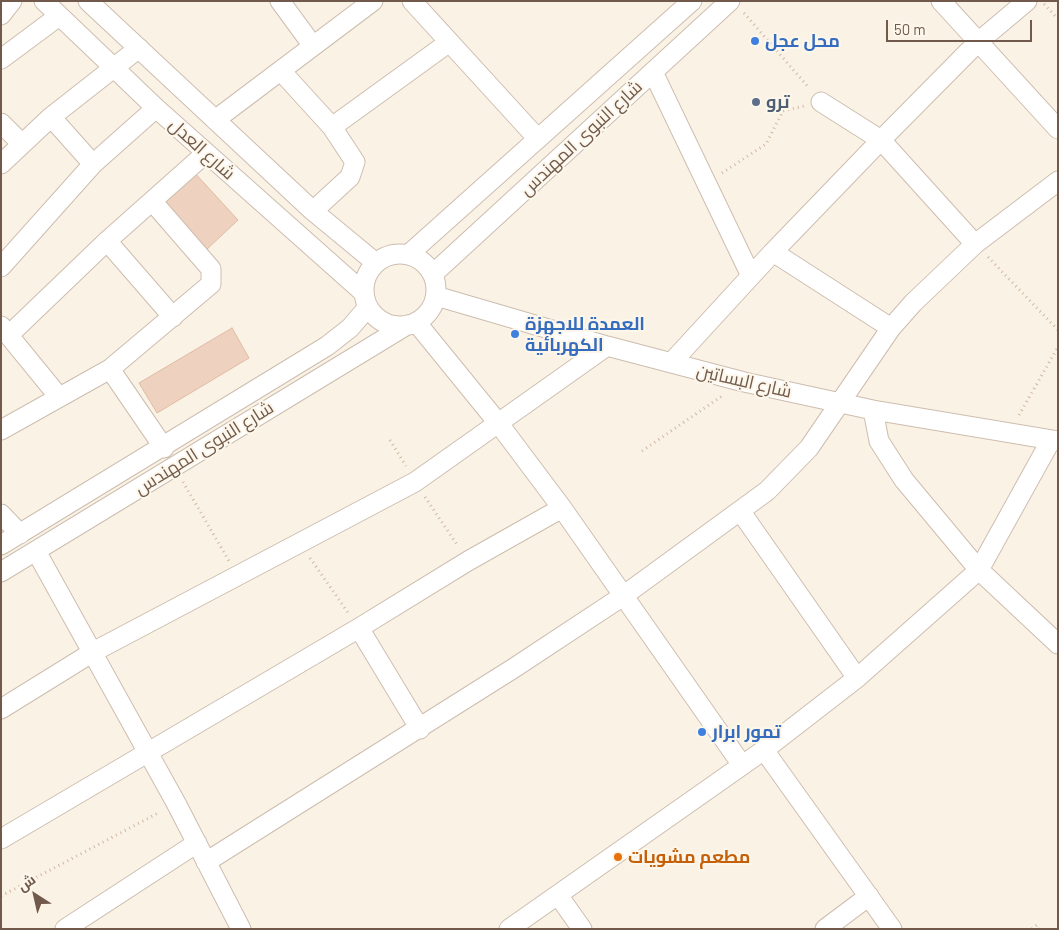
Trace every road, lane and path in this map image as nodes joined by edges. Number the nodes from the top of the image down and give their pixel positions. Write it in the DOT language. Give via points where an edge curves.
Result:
graph roads {
  1 [pos="12,1"];
  2 [pos="44,1"];
  3 [pos="88,1"];
  4 [pos="280,1"];
  5 [pos="373,1"];
  6 [pos="412,1"];
  7 [pos="692,1"];
  8 [pos="941,1"];
  9 [pos="1027,1"];
  10 [pos="1042,1"];
  11 [pos="735,5"];
  12 [pos="1,15"];
  13 [pos="59,16"];
  14 [pos="1058,20"];
  15 [pos="448,43"];
  16 [pos="977,43"];
  17 [pos="313,46"];
  18 [pos="139,48"];
  19 [pos="1,59"];
  20 [pos="114,70"];
  21 [pos="281,71"];
  22 [pos="653,72"];
  23 [pos="821,102"];
  24 [pos="156,108"];
  25 [pos="51,117"];
  26 [pos="215,120"];
  27 [pos="1,123"];
  28 [pos="332,127"];
  29 [pos="1058,129"];
  30 [pos="538,139"];
  31 [pos="882,140"];
  32 [pos="22,143"];
  33 [pos="206,152"];
  34 [pos="1,164"];
  35 [pos="93,164"];
  36 [pos="1058,181"];
  37 [pos="706,183"];
  38 [pos="152,201"];
  39 [pos="312,211"];
  40 [pos="107,241"];
  41 [pos="975,244"];
  42 [pos="772,252"];
  43 [pos="409,254"];
  44 [pos="376,263"];
  45 [pos="1,267"];
  46 [pos="433,274"];
  47 [pos="751,276"];
  48 [pos="436,296"];
  49 [pos="366,300"];
  50 [pos="173,317"];
  51 [pos="412,324"];
  52 [pos="891,328"];
  53 [pos="1058,330"];
  54 [pos="5,331"];
  55 [pos="607,346"];
  56 [pos="1058,347"];
  57 [pos="671,364"];
  58 [pos="110,370"];
  59 [pos="744,382"];
  60 [pos="58,397"];
  61 [pos="840,403"];
  62 [pos="873,410"];
  63 [pos="499,424"];
  64 [pos="1,430"];
  65 [pos="1009,433"];
  66 [pos="390,440"];
  67 [pos="1055,441"];
  68 [pos="164,448"];
  69 [pos="642,451"];
  70 [pos="174,467"];
  71 [pos="415,482"];
  72 [pos="562,508"];
  73 [pos="741,512"];
  74 [pos="1,514"];
  75 [pos="20,534"];
  76 [pos="299,543"];
  77 [pos="1,545"];
  78 [pos="36,551"];
  79 [pos="468,561"];
  80 [pos="979,570"];
  81 [pos="1,572"];
  82 [pos="237,576"];
  83 [pos="623,596"];
  84 [pos="359,628"];
  85 [pos="1058,644"];
  86 [pos="93,652"];
  87 [pos="857,678"];
  88 [pos="1,709"];
  89 [pos="420,729"];
  90 [pos="764,750"];
  91 [pos="148,752"];
  92 [pos="742,766"];
  93 [pos="176,803"];
  94 [pos="1,839"];
  95 [pos="197,843"];
  96 [pos="206,862"];
  97 [pos="558,895"];
  98 [pos="1,896"];
  99 [pos="869,896"];
  100 [pos="65,929"];
  101 [pos="240,929"];
  102 [pos="509,929"];
  103 [pos="582,929"];
  104 [pos="826,929"];
  105 [pos="892,929"];
  106 [pos="1032,929"];
  107 [pos="1039,929"];
  1 -- 12 [label="street"];
  2 -- 13 [label="street, شارع العدل"];
  3 -- 18 [label="street, شارع العدل"];
  4 -- 17 [label="street"];
  5 -- 17 [label="street"];
  6 -- 15 [label="street"];
  7 -- 30 [label="street, شارع النبوى المهندس"];
  8 -- 16 [label="street"];
  9 -- 16 [label="street"];
  10 -- 14 [label="path"];
  11 -- 22 [label="street, شارع النبوى المهندس"];
  11 -- 23 [label="path"];
  13 -- 19 [label="street"];
  13 -- 20 [label="street, شارع العدل"];
  15 -- 28 [label="street"];
  15 -- 30 [label="street"];
  16 -- 29 [label="street"];
  16 -- 31 [label="street"];
  17 -- 21 [label="street"];
  18 -- 20 [label="street"];
  18 -- 26 [label="street, شارع العدل"];
  20 -- 24 [label="street, شارع العدل"];
  20 -- 25 [label="street"];
  21 -- 26 [label="street"];
  21 -- 28 [label="street"];
  22 -- 37 [label="street"];
  22 -- 46 [label="street, شارع النبوى المهندس"];
  23 -- 31 [label="street"];
  23 -- 37 [label="path" via="782,112 766,144"];
  24 -- 33 [label="street, شارع العدل"];
  24 -- 35 [label="street"];
  25 -- 32 [label="street"];
  25 -- 35 [label="street"];
  26 -- 39 [label="street, شارع العدل"];
  27 -- 32 [label="street"];
  28 -- 39 [label="street" via="355,166 350,177"];
  30 -- 43 [label="street, شارع النبوى المهندس"];
  31 -- 41 [label="street"];
  31 -- 42 [label="street"];
  32 -- 34 [label="street"];
  33 -- 38 [label="street"];
  33 -- 49 [label="street, شارع العدل"];
  35 -- 45 [label="street"];
  36 -- 41 [label="street"];
  37 -- 47 [label="street"];
  38 -- 40 [label="street"];
  38 -- 50 [label="street" via="211,269 208,289"];
  39 -- 44 [label="street, شارع العدل"];
  40 -- 50 [label="street"];
  40 -- 54 [label="street"];
  41 -- 52 [label="street" via="939,276"];
  41 -- 53 [label="path"];
  42 -- 47 [label="street"];
  42 -- 52 [label="street"];
  43 -- 44 [label="street" via="386,256"];
  43 -- 46 [label="street" via="424,262"];
  44 -- 49 [label="street" via="369,272"];
  46 -- 48 [label="street"];
  47 -- 57 [label="street"];
  48 -- 51 [label="street" via="429,311"];
  48 -- 55 [label="street, شارع البساتين"];
  49 -- 51 [label="street" via="375,316 385,322 396,326"];
  49 -- 68 [label="street, شارع النبوى المهندس" via="350,328 327,346"];
  50 -- 58 [label="street"];
  51 -- 63 [label="street"];
  51 -- 70 [label="street, شارع النبوى المهندس"];
  52 -- 61 [label="street"];
  54 -- 60 [label="street"];
  55 -- 57 [label="street, شارع البساتين"];
  55 -- 63 [label="street"];
  56 -- 65 [label="path"];
  57 -- 59 [label="street, شارع البساتين"];
  58 -- 60 [label="street"];
  58 -- 68 [label="street"];
  59 -- 61 [label="street, شارع البساتين"];
  59 -- 69 [label="path"];
  60 -- 64 [label="street"];
  61 -- 62 [label="street, شارع البساتين"];
  61 -- 73 [label="street" via="789,471"];
  62 -- 65 [label="street, شارع البساتين"];
  62 -- 80 [label="street" via="880,441 892,463"];
  63 -- 71 [label="street"];
  63 -- 72 [label="street"];
  65 -- 67 [label="street, شارع البساتين"];
  66 -- 71 [label="path"];
  67 -- 80 [label="street"];
  68 -- 75 [label="street, شارع النبوى المهندس"];
  70 -- 78 [label="street, شارع النبوى المهندس"];
  70 -- 82 [label="path"];
  71 -- 76 [label="street"];
  71 -- 79 [label="path"];
  72 -- 79 [label="street"];
  72 -- 83 [label="street"];
  73 -- 83 [label="street"];
  73 -- 87 [label="street"];
  74 -- 75 [label="street"];
  75 -- 77 [label="street, شارع النبوى المهندس"];
  76 -- 82 [label="street"];
  76 -- 84 [label="path"];
  78 -- 81 [label="street, شارع النبوى المهندس"];
  78 -- 86 [label="street"];
  79 -- 84 [label="street"];
  80 -- 85 [label="street"];
  80 -- 87 [label="street"];
  82 -- 86 [label="street"];
  83 -- 89 [label="street"];
  83 -- 92 [label="street"];
  84 -- 89 [label="street"];
  84 -- 91 [label="street"];
  86 -- 88 [label="street"];
  86 -- 91 [label="street"];
  87 -- 90 [label="street"];
  89 -- 96 [label="street"];
  90 -- 92 [label="street"];
  90 -- 99 [label="street"];
  91 -- 93 [label="street"];
  91 -- 94 [label="street"];
  92 -- 97 [label="street"];
  93 -- 95 [label="street"];
  93 -- 98 [label="path"];
  95 -- 96 [label="street"];
  95 -- 100 [label="street"];
  96 -- 101 [label="street"];
  97 -- 102 [label="street"];
  97 -- 103 [label="street"];
  99 -- 104 [label="street"];
  99 -- 105 [label="street"];
  106 -- 107 [label="path" via="1037,926"];
}
